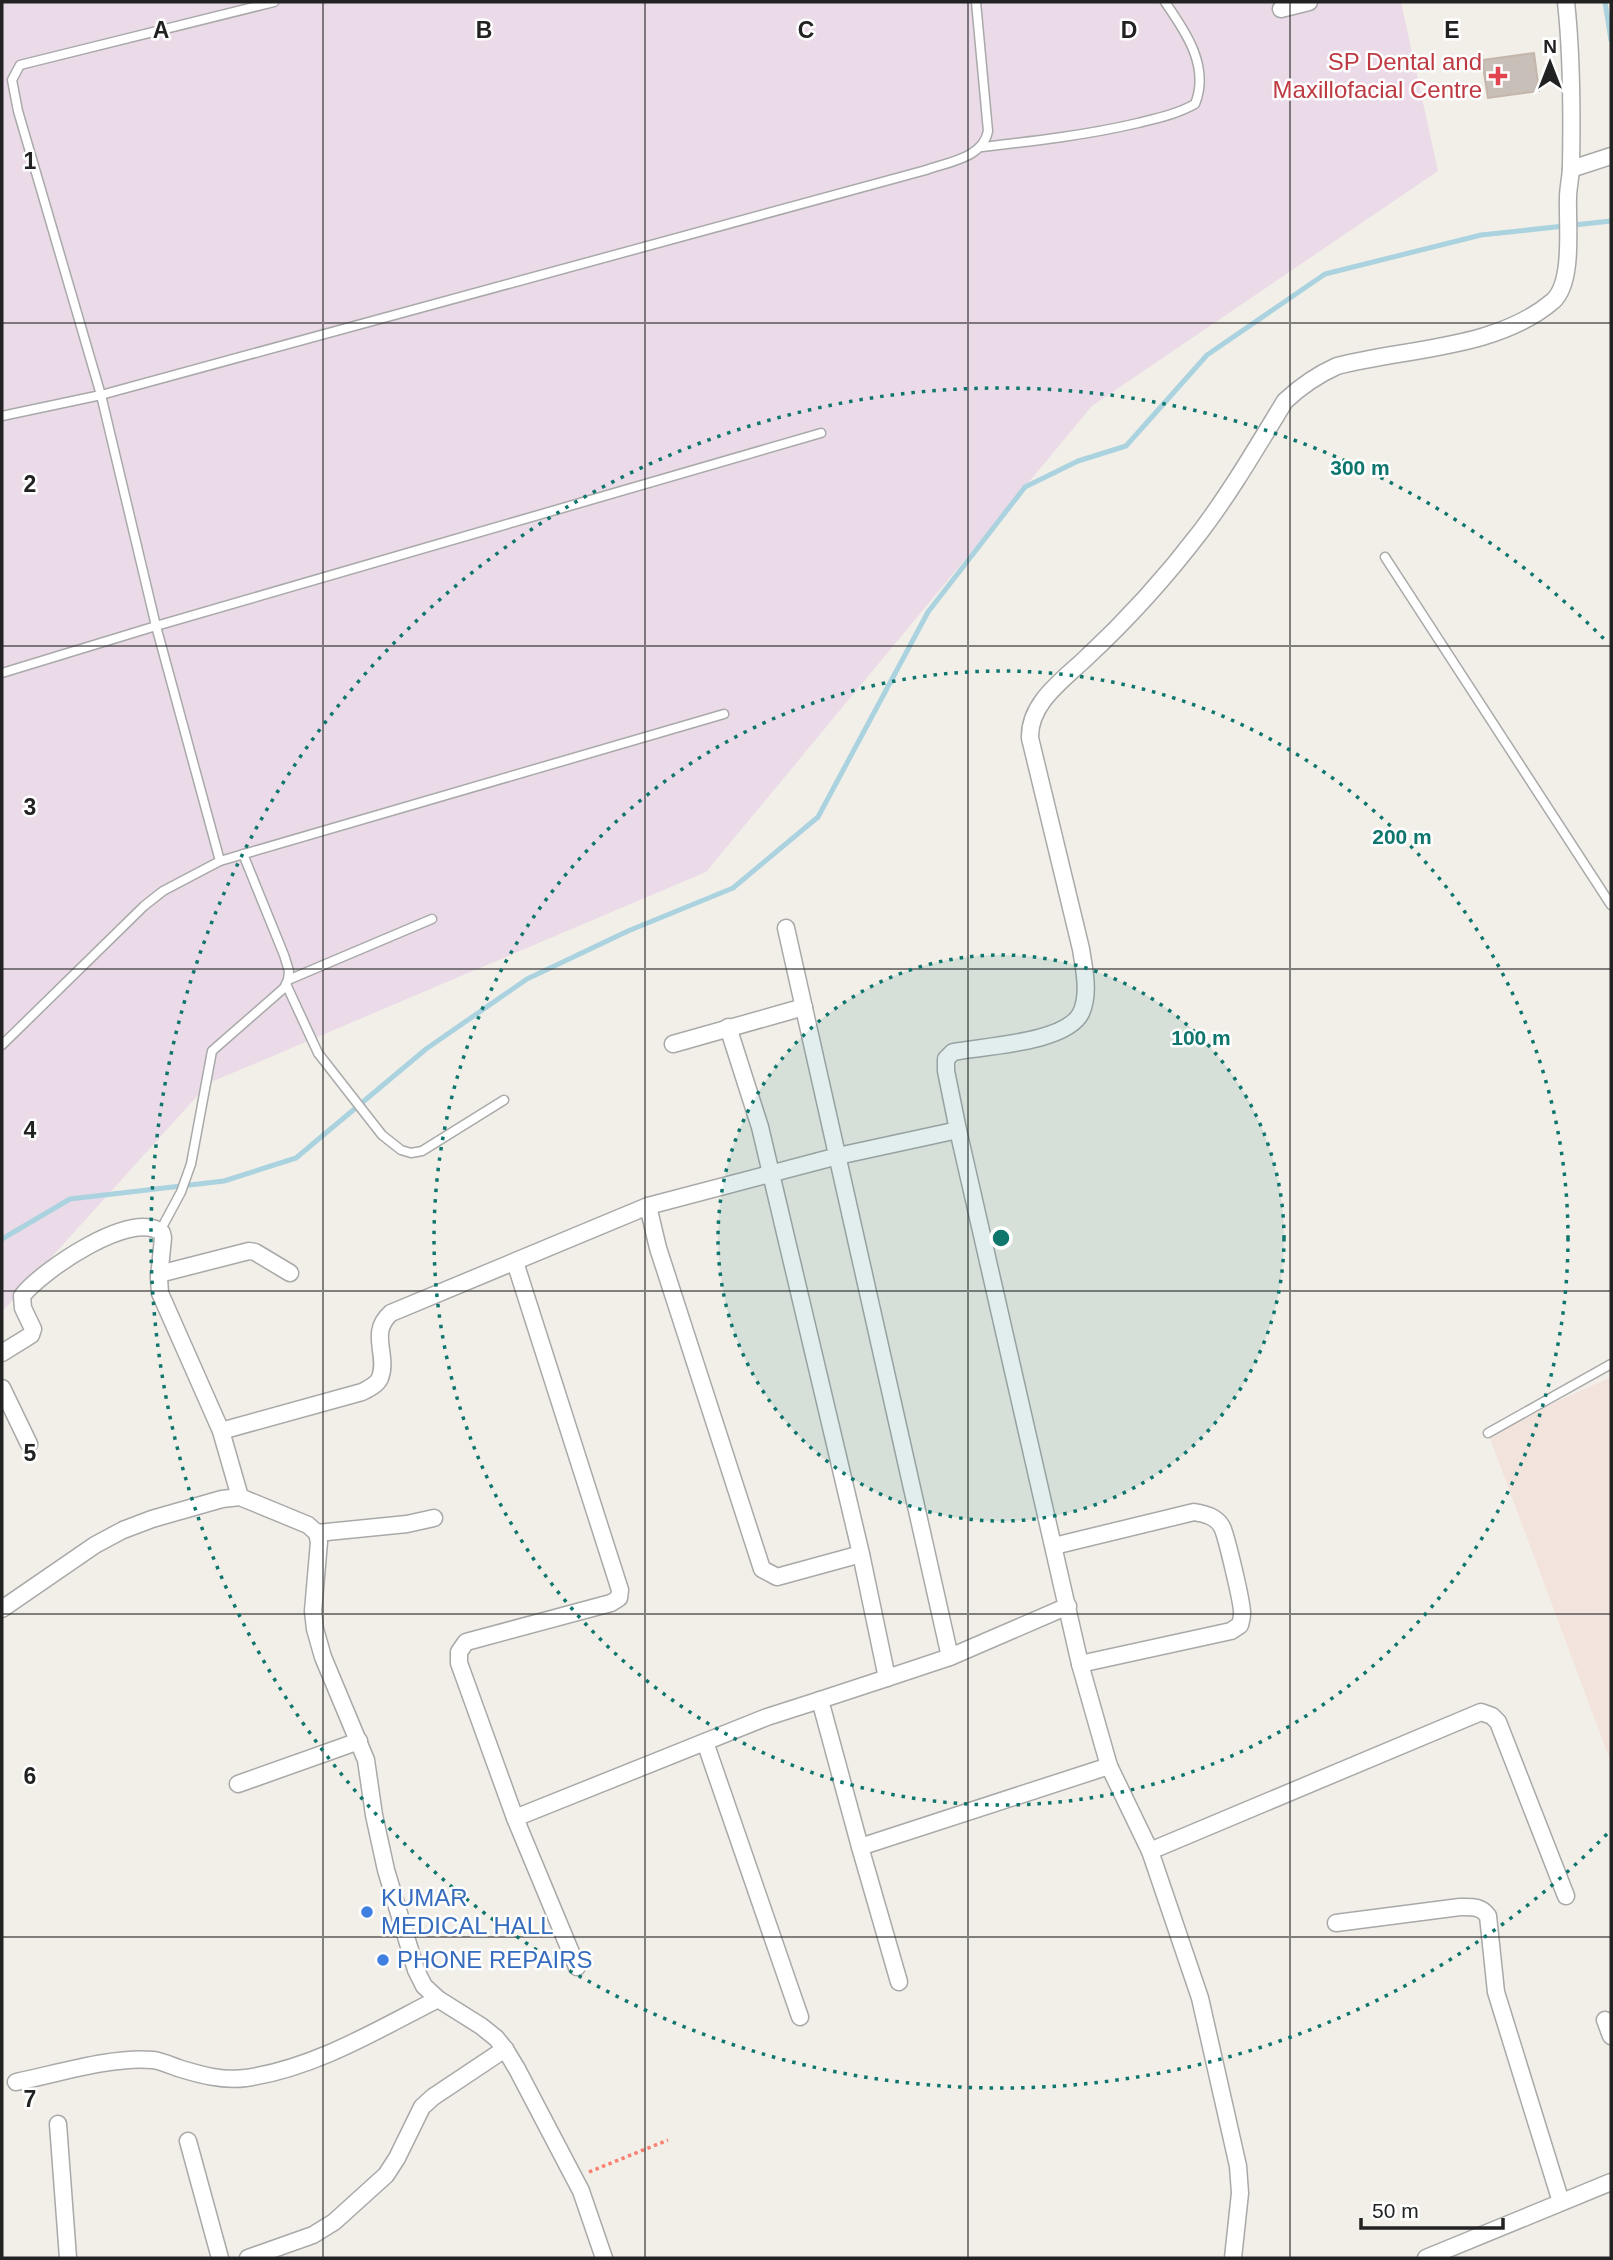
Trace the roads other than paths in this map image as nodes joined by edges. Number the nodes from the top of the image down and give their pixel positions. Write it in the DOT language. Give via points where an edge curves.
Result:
graph roads {
  1 [pos="274,2"];
  2 [pos="976,2"];
  3 [pos="1165,2"];
  4 [pos="1310,2"];
  5 [pos="1566,2"];
  6 [pos="1280,9"];
  7 [pos="982,146"];
  8 [pos="1611,156"];
  9 [pos="1571,169"];
  10 [pos="101,395"];
  11 [pos="2,416"];
  12 [pos="821,433"];
  13 [pos="1385,557"];
  14 [pos="156,626"];
  15 [pos="2,673"];
  16 [pos="724,714"];
  17 [pos="243,854"];
  18 [pos="220,861"];
  19 [pos="1611,905"];
  20 [pos="432,919"];
  21 [pos="786,928"];
  22 [pos="287,982"];
  23 [pos="804,1007"];
  24 [pos="728,1027"];
  25 [pos="673,1044"];
  26 [pos="2,1045"];
  27 [pos="504,1100"];
  28 [pos="958,1130"];
  29 [pos="838,1156"];
  30 [pos="771,1173"];
  31 [pos="648,1206"];
  32 [pos="160,1231"];
  33 [pos="515,1262"];
  34 [pos="290,1273"];
  35 [pos="159,1274"];
  36 [pos="2,1353"];
  37 [pos="1611,1364"];
  38 [pos="2,1388"];
  39 [pos="221,1431"];
  40 [pos="1488,1433"];
  41 [pos="29,1444"];
  42 [pos="240,1497"];
  43 [pos="434,1518"];
  44 [pos="317,1533"];
  45 [pos="1054,1546"];
  46 [pos="861,1555"];
  47 [pos="1068,1606"];
  48 [pos="2,1609"];
  49 [pos="950,1657"];
  50 [pos="1080,1664"];
  51 [pos="887,1678"];
  52 [pos="820,1700"];
  53 [pos="359,1741"];
  54 [pos="705,1742"];
  55 [pos="1109,1766"];
  56 [pos="238,1784"];
  57 [pos="515,1818"];
  58 [pos="860,1847"];
  59 [pos="1150,1851"];
  60 [pos="1566,1896"];
  61 [pos="1336,1923"];
  62 [pos="577,1967"];
  63 [pos="900,1982"];
  64 [pos="438,1999"];
  65 [pos="800,2017"];
  66 [pos="1605,2020"];
  67 [pos="1611,2036"];
  68 [pos="505,2049"];
  69 [pos="16,2082"];
  70 [pos="58,2124"];
  71 [pos="188,2141"];
  72 [pos="1611,2182"];
  73 [pos="1561,2202"];
  74 [pos="68,2258"];
  75 [pos="220,2258"];
  76 [pos="248,2258"];
  77 [pos="604,2258"];
  78 [pos="1233,2258"];
  79 [pos="1426,2258"];
  1 -- 10 [label="lane" via="29,62 15,72 12,80 18,111"];
  2 -- 7 [label="lane" via="988,131"];
  3 -- 7 [label="lane" via="1194,50 1200,83 1195,104 1128,125"];
  4 -- 6 [label="street"];
  5 -- 9 [label="street"];
  7 -- 10 [label="lane" via="926,170"];
  8 -- 9 [label="street"];
  9 -- 28 [label="street" via="1566,268 1555,300 1516,325 1490,334 1337,366 1298,388 1202,530 1159,584 1038,706 1030,738 1081,949 1085,1000 1080,1016 1052,1034 953,1052 946,1059"];
  10 -- 11 [label="lane"];
  10 -- 14 [label="lane"];
  12 -- 14 [label="lane"];
  13 -- 19 [label="lane"];
  14 -- 15 [label="lane"];
  14 -- 18 [label="lane"];
  16 -- 17 [label="lane"];
  17 -- 18 [label="lane"];
  17 -- 22 [label="lane" via="284,955"];
  18 -- 26 [label="lane" via="144,906"];
  20 -- 22 [label="lane"];
  21 -- 23 [label="street"];
  22 -- 27 [label="lane" via="318,1053 382,1135 401,1150 422,1151"];
  22 -- 32 [label="lane" via="212,1051 188,1172"];
  23 -- 24 [label="street"];
  23 -- 29 [label="street"];
  24 -- 25 [label="street"];
  24 -- 30 [label="street"];
  28 -- 29 [label="street"];
  28 -- 45 [label="street"];
  29 -- 30 [label="street"];
  29 -- 49 [label="street"];
  30 -- 31 [label="street"];
  30 -- 46 [label="street"];
  31 -- 33 [label="street"];
  31 -- 46 [label="street" via="762,1569 778,1577"];
  32 -- 35 [label="street"];
  32 -- 36 [label="street" via="129,1227 41,1277 22,1296 31,1335"];
  33 -- 39 [label="street" via="391,1313 379,1330 380,1378 362,1392"];
  33 -- 57 [label="street" via="620,1590 619,1598 611,1603 466,1642 459,1652 459,1663"];
  34 -- 35 [label="street" via="249,1251"];
  35 -- 39 [label="street" via="160,1293"];
  37 -- 40 [label="lane"];
  38 -- 41 [label="street"];
  39 -- 42 [label="street"];
  42 -- 44 [label="street" via="309,1525"];
  42 -- 48 [label="street" via="123,1530"];
  43 -- 44 [label="street"];
  44 -- 53 [label="street" via="315,1629"];
  45 -- 47 [label="street"];
  45 -- 50 [label="street" via="1194,1512 1204,1514 1222,1528 1240,1602 1240,1625 1231,1631"];
  46 -- 51 [label="street"];
  47 -- 49 [label="street"];
  47 -- 50 [label="street"];
  49 -- 51 [label="street"];
  50 -- 55 [label="street"];
  51 -- 52 [label="street"];
  52 -- 54 [label="street"];
  52 -- 58 [label="street"];
  53 -- 56 [label="street"];
  53 -- 64 [label="street" via="386,1870 412,1957 424,1986"];
  54 -- 57 [label="street"];
  54 -- 65 [label="street"];
  55 -- 58 [label="street"];
  55 -- 59 [label="street"];
  57 -- 62 [label="street"];
  58 -- 63 [label="street"];
  59 -- 60 [label="street" via="1481,1712 1498,1722"];
  59 -- 78 [label="street" via="1200,1998 1234,2147 1240,2193"];
  61 -- 73 [label="street" via="1460,1907 1484,1910 1496,1992"];
  64 -- 68 [label="street" via="481,2026"];
  64 -- 69 [label="street" via="335,2051 244,2078 207,2077 154,2060 134,2060"];
  66 -- 67 [label="street"];
  68 -- 76 [label="street" via="422,2107 386,2175 334,2222 313,2235"];
  68 -- 77 [label="street" via="581,2191"];
  70 -- 74 [label="street"];
  71 -- 75 [label="street"];
  72 -- 73 [label="street"];
  73 -- 79 [label="street"];
}
